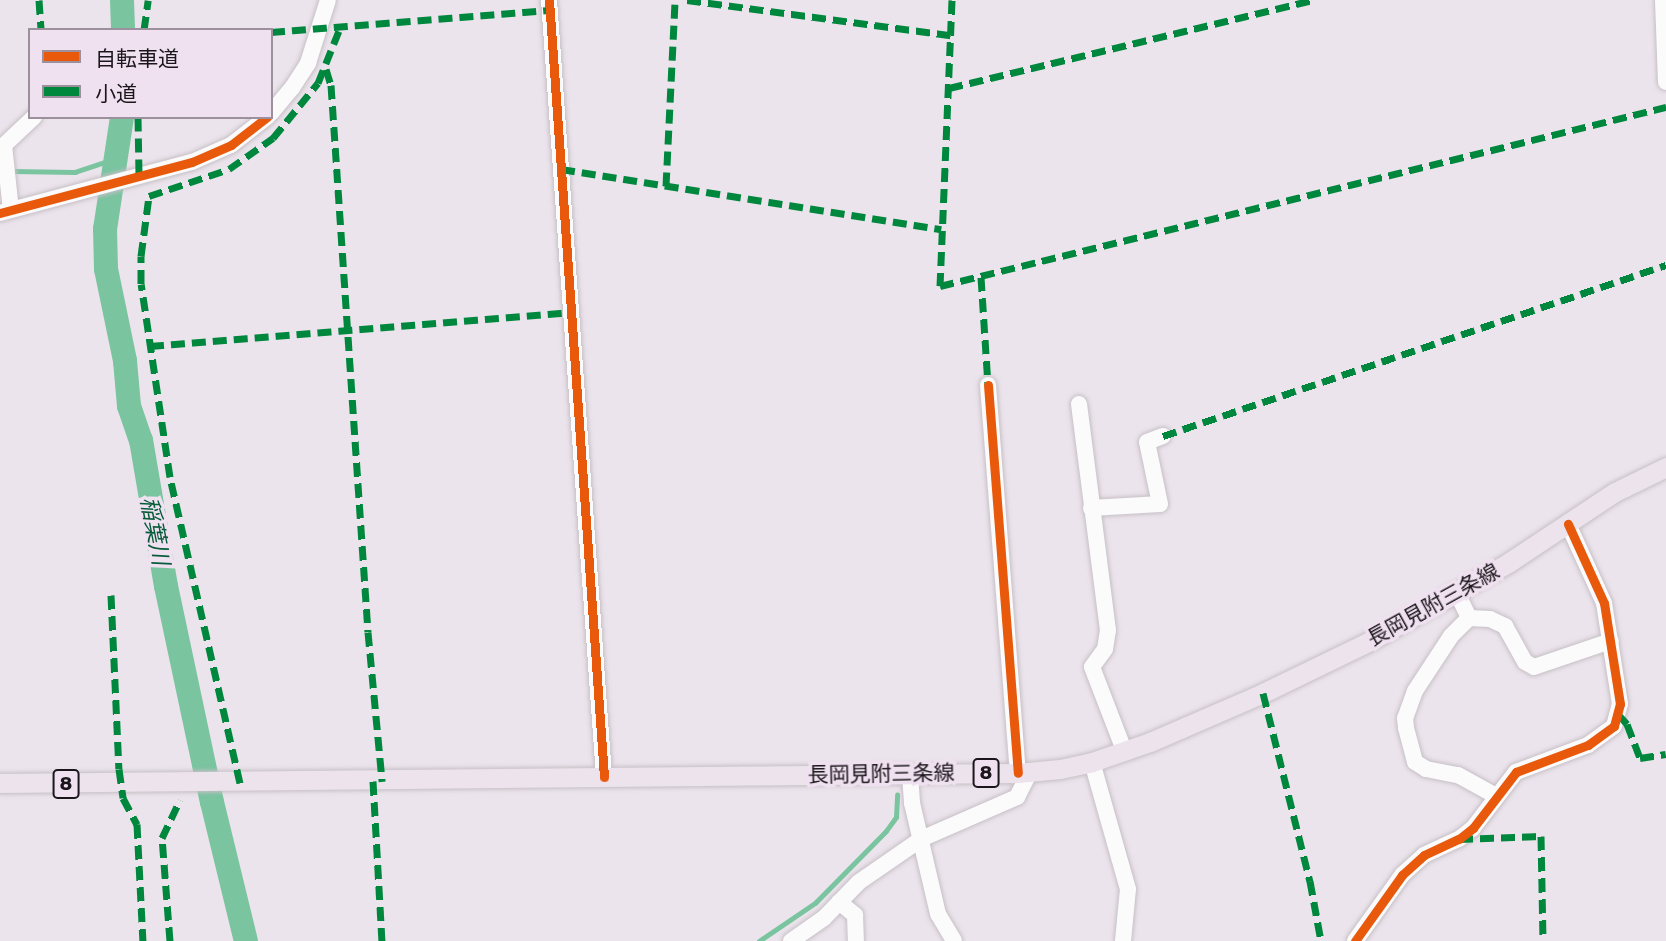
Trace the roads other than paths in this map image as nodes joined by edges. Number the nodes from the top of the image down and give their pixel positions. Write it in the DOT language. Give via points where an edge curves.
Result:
graph roads {
  1 [pos="328,0"];
  2 [pos="549,0"];
  3 [pos="1664,0"];
  4 [pos="1666,82"];
  5 [pos="273,111"];
  6 [pos="32,119"];
  7 [pos="264,119"];
  8 [pos="2,147"];
  9 [pos="5,211"];
  10 [pos="988,385"];
  11 [pos="1079,404"];
  12 [pos="1163,436"];
  13 [pos="1666,467"];
  14 [pos="1091,508"];
  15 [pos="1568,524"];
  16 [pos="1457,593"];
  17 [pos="1469,618"];
  18 [pos="1611,641"];
  19 [pos="1124,750"];
  20 [pos="1092,762"];
  21 [pos="1024,773"];
  22 [pos="910,774"];
  23 [pos="604,777"];
  24 [pos="0,783"];
  25 [pos="1496,796"];
  26 [pos="921,839"];
  27 [pos="839,902"];
  28 [pos="791,941"];
  29 [pos="856,941"];
  30 [pos="954,941"];
  31 [pos="1122,941"];
  32 [pos="1355,941"];
  1 -- 5 [label="street" via="308,63"];
  2 -- 23 [label="street"];
  3 -- 4 [label="street"];
  6 -- 8 [label="street"];
  7 -- 9 [label="street" via="216,152 134,179"];
  8 -- 9 [label="street"];
  10 -- 21 [label="street"];
  11 -- 14 [label="street"];
  12 -- 14 [label="street" via="1147,442 1160,504"];
  13 -- 15 [label="main road, 長岡見附三条線 / 8" via="1615,492"];
  14 -- 19 [label="street" via="1108,631 1105,649 1092,667"];
  15 -- 16 [label="main road, 長岡見附三条線 / 8"];
  15 -- 18 [label="street" via="1604,603"];
  16 -- 17 [label="street"];
  16 -- 19 [label="main road, 長岡見附三条線 / 8" via="1263,693"];
  17 -- 18 [label="street" via="1490,619 1504,626 1525,662 1534,667"];
  17 -- 25 [label="street" via="1451,636 1415,691 1406,728 1415,762 1426,769 1458,775"];
  18 -- 25 [label="street" via="1620,704 1614,726 1588,745 1516,772"];
  19 -- 20 [label="main road, 長岡見附三条線 / 8"];
  20 -- 21 [label="main road, 長岡見附三条線 / 8"];
  20 -- 31 [label="street" via="1128,889"];
  21 -- 22 [label="main road, 長岡見附三条線 / 8"];
  21 -- 26 [label="street" via="1017,797"];
  22 -- 23 [label="main road, 長岡見附三条線 / 8"];
  22 -- 26 [label="street"];
  23 -- 24 [label="main road, 長岡見附三条線 / 8"];
  25 -- 32 [label="street" via="1473,828 1424,855 1402,875"];
  26 -- 27 [label="street" via="859,882"];
  26 -- 30 [label="street" via="938,914"];
  27 -- 28 [label="street"];
  27 -- 29 [label="street" via="855,915"];
}
